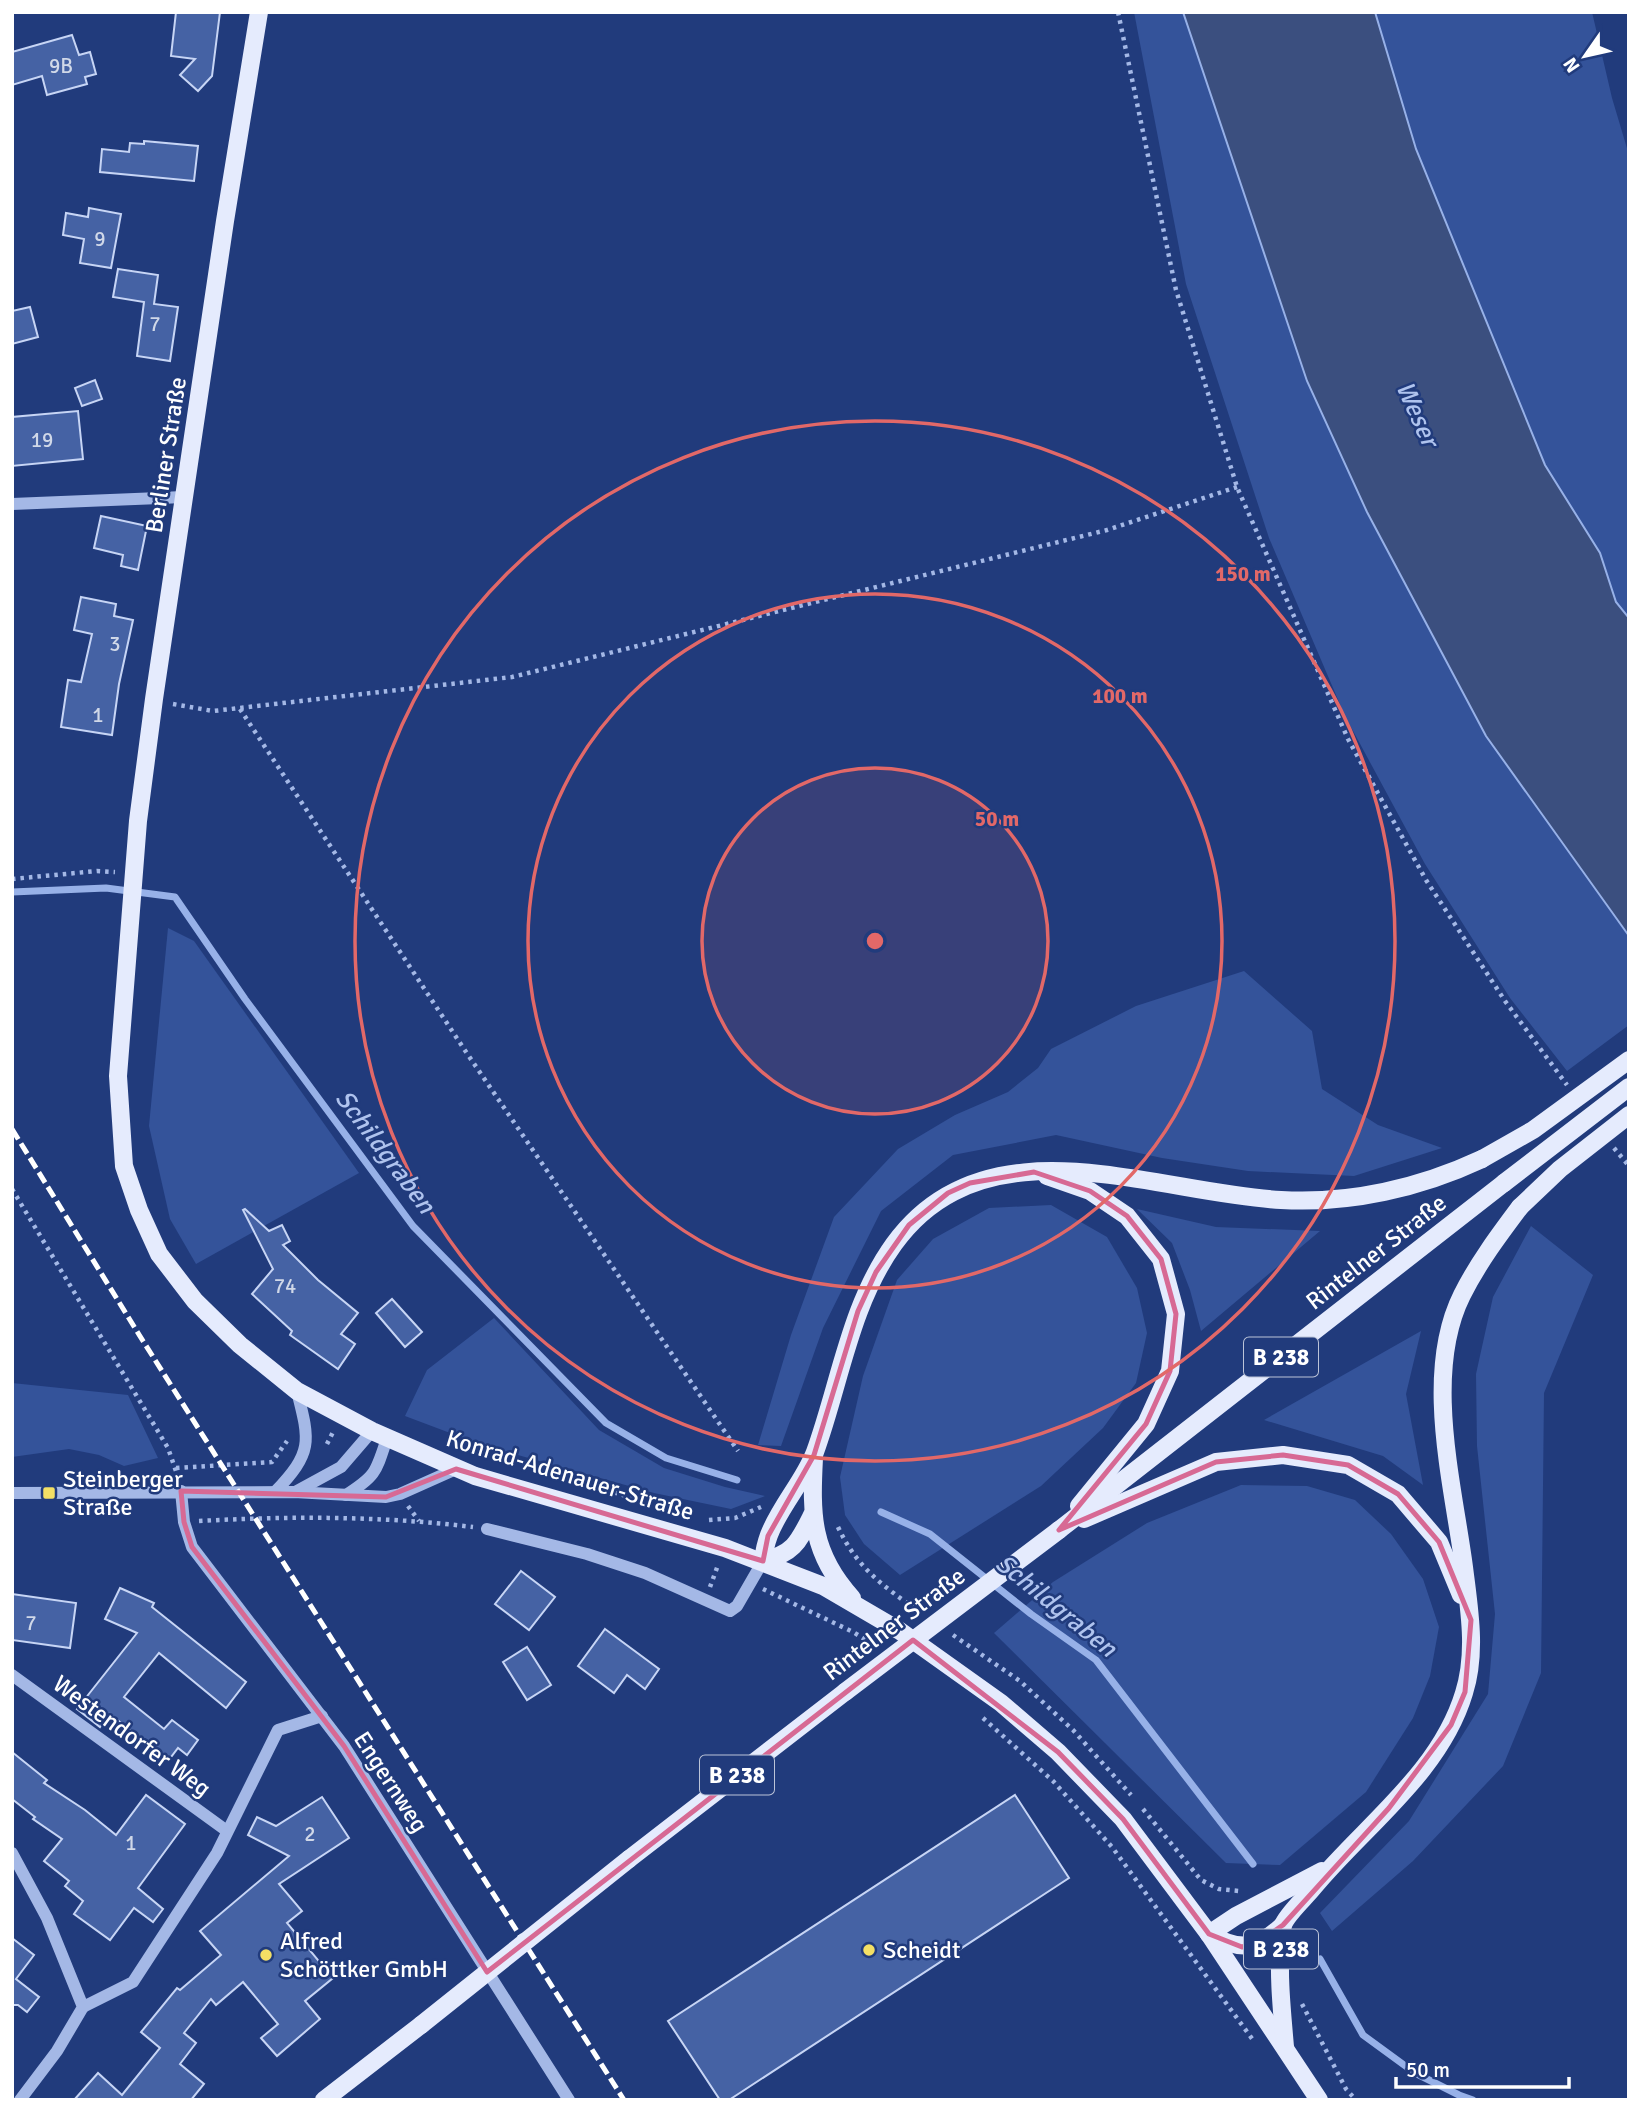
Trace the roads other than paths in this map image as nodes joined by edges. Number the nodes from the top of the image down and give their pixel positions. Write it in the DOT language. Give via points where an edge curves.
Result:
graph roads {
  1 [pos="259,12"];
  2 [pos="184,497"];
  3 [pos="12,505"];
  4 [pos="131,906"];
  5 [pos="1629,1060"];
  6 [pos="1629,1087"];
  7 [pos="1629,1115"];
  8 [pos="1034,1172"];
  9 [pos="297,1391"];
  10 [pos="379,1435"];
  11 [pos="814,1455"];
  12 [pos="456,1469"];
  13 [pos="181,1491"];
  14 [pos="275,1492"];
  15 [pos="295,1492"];
  16 [pos="12,1493"];
  17 [pos="345,1495"];
  18 [pos="812,1515"];
  19 [pos="487,1529"];
  20 [pos="1059,1530"];
  21 [pos="762,1561"];
  22 [pos="865,1611"];
  23 [pos="1471,1620"];
  24 [pos="12,1675"];
  25 [pos="322,1716"];
  26 [pos="227,1831"];
  27 [pos="12,1853"];
  28 [pos="1331,1867"];
  29 [pos="1283,1925"];
  30 [pos="1209,1934"];
  31 [pos="83,2007"];
  32 [pos="1285,2049"];
  33 [pos="20,2100"];
  34 [pos="324,2100"];
  35 [pos="569,2100"];
  36 [pos="1319,2100"];
  1 -- 2 [label="main road, Berliner Straße"];
  2 -- 3 [label="street"];
  2 -- 4 [label="main road, Berliner Straße" via="154,699"];
  4 -- 9 [label="main road, Konrad-Adenauer-Straße" via="118,1076 124,1166 139,1210 159,1254 195,1301"];
  5 -- 8 [label="main road, B 238, bridge" via="1533,1130 1482,1159 1403,1188 1319,1200 1240,1197 1092,1172"];
  6 -- 20 [label="main road, Rintelner Straße / B 238, bridge"];
  7 -- 23 [label="main road, B 238, bridge" via="1520,1207 1489,1247 1461,1297 1448,1335 1445,1437"];
  8 -- 11 [label="main road, B 238" via="998,1176 948,1193 893,1245 858,1311"];
  8 -- 20 [label="main road, B 238" via="1090,1191 1127,1216 1161,1259 1176,1314 1170,1371 1146,1424"];
  9 -- 10 [label="main road, Konrad-Adenauer-Straße"];
  9 -- 14 [label="street" via="307,1432 304,1451 296,1471"];
  10 -- 12 [label="main road, Konrad-Adenauer-Straße"];
  10 -- 15 [label="street" via="341,1467"];
  10 -- 17 [label="street" via="375,1473"];
  11 -- 18 [label="main road, B 238"];
  11 -- 21 [label="main road, B 238" via="768,1536"];
  12 -- 17 [label="street" via="400,1494"];
  12 -- 21 [label="main road, Konrad-Adenauer-Straße"];
  13 -- 14 [label="street"];
  13 -- 16 [label="street"];
  13 -- 25 [label="street, Engernweg" via="192,1547"];
  14 -- 15 [label="street"];
  15 -- 17 [label="street"];
  18 -- 21 [label="main road, B 238" via="791,1550"];
  18 -- 22 [label="main road, B 238" via="831,1569"];
  19 -- 21 [label="street" via="645,1573 730,1611"];
  20 -- 23 [label="main road, B 238" via="1216,1462 1283,1455 1348,1465 1398,1493 1439,1542"];
  20 -- 34 [label="main road, Rintelner Straße / B 238, bridge" via="629,1858"];
  21 -- 22 [label="main road, Konrad-Adenauer-Straße" via="824,1586"];
  22 -- 30 [label="main road, Konrad-Adenauer-Straße" via="1001,1703 1058,1752 1122,1819"];
  23 -- 28 [label="main road, B 238" via="1465,1692 1451,1725 1389,1808"];
  24 -- 26 [label="street, Westendorfer Weg"];
  25 -- 26 [label="street, Westendorfer Weg" via="278,1730"];
  25 -- 35 [label="street, Engernweg"];
  26 -- 31 [label="street, Westendorfer Weg" via="133,1982"];
  27 -- 31 [label="street" via="47,1918"];
  28 -- 29 [label="main road, B 238"];
  28 -- 30 [label="main road, B 238"];
  29 -- 30 [label="main road, B 238" via="1272,1936 1242,1947"];
  29 -- 32 [label="main road, B 238" via="1279,1968"];
  30 -- 32 [label="main road, Konrad-Adenauer-Straße"];
  31 -- 33 [label="street"];
  32 -- 36 [label="main road, Konrad-Adenauer-Straße"];
}
